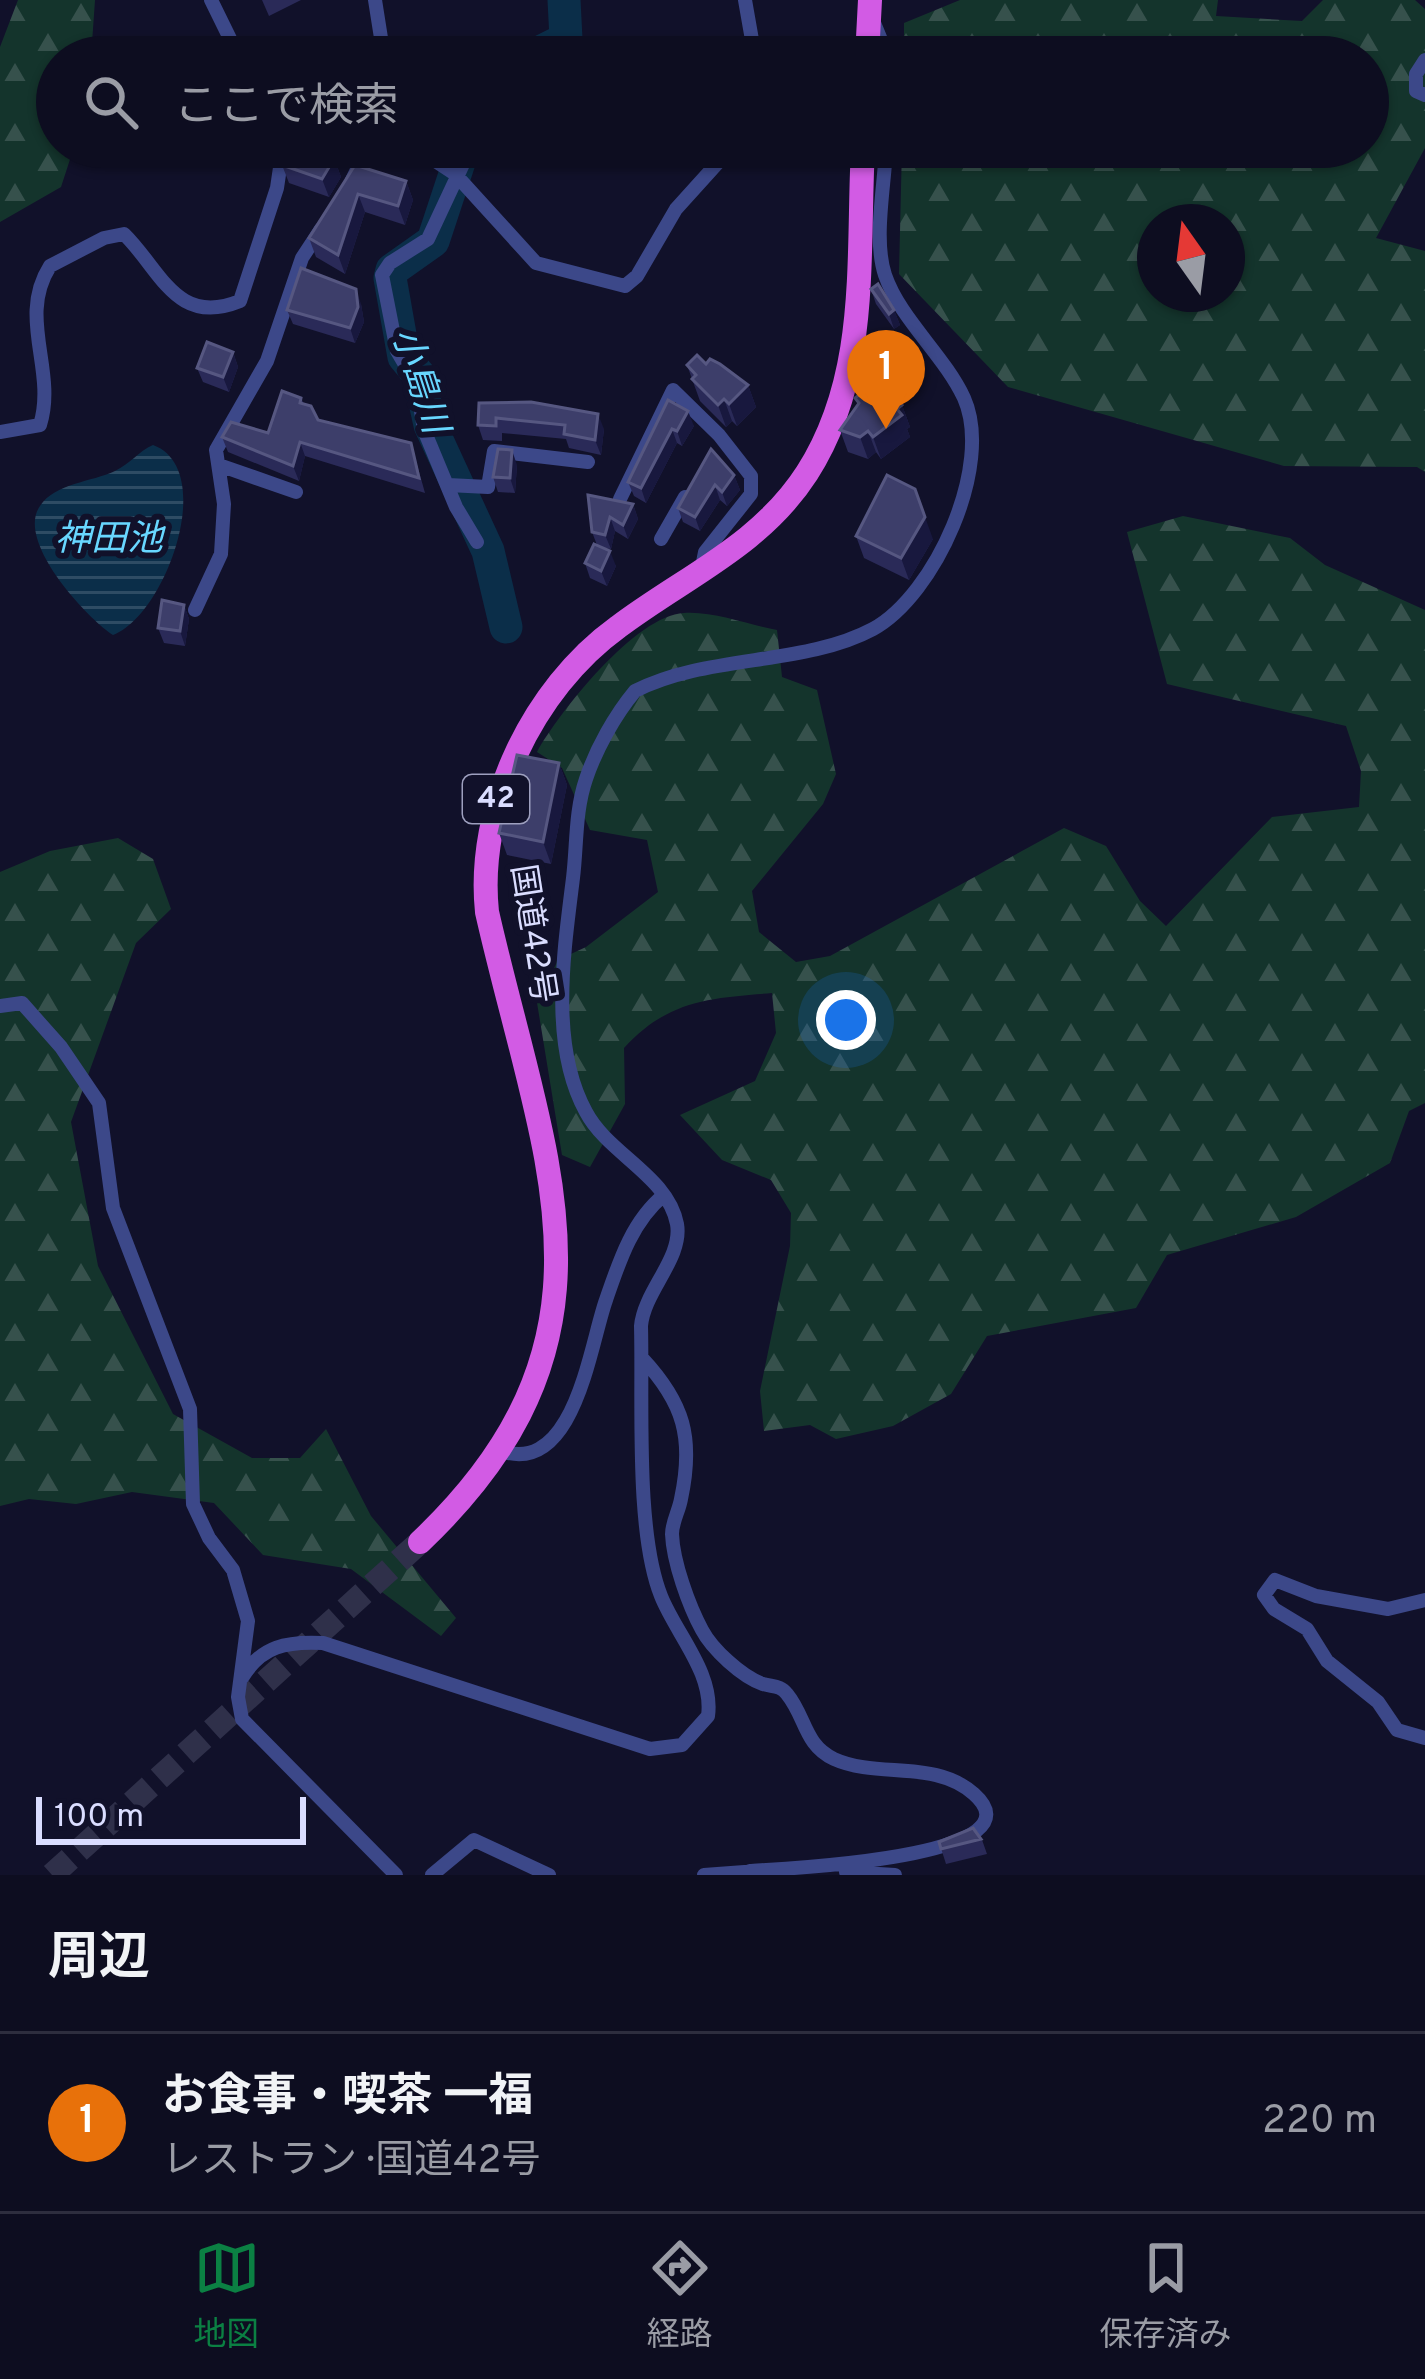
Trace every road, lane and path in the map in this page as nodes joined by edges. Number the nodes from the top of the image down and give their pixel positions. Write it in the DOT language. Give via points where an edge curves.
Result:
graph roads {
  1 [pos="211,0"];
  2 [pos="375,0"];
  3 [pos="745,0"];
  4 [pos="870,0"];
  5 [pos="228,36"];
  6 [pos="381,36"];
  7 [pos="751,36"];
  8 [pos="868,36"];
  9 [pos="881,36"];
  10 [pos="1425,60"];
  11 [pos="1425,95"];
  12 [pos="280,168"];
  13 [pos="358,168"];
  14 [pos="446,168"];
  15 [pos="459,168"];
  16 [pos="713,168"];
  17 [pos="861,168"];
  18 [pos="886,168"];
  19 [pos="455,174"];
  20 [pos="347,190"];
  21 [pos="336,207"];
  22 [pos="0,432"];
  23 [pos="719,435"];
  24 [pos="413,446"];
  25 [pos="435,451"];
  26 [pos="708,455"];
  27 [pos="588,461"];
  28 [pos="219,464"];
  29 [pos="696,476"];
  30 [pos="448,485"];
  31 [pos="296,492"];
  32 [pos="620,499"];
  33 [pos="662,539"];
  34 [pos="477,542"];
  35 [pos="701,572"];
  36 [pos="195,610"];
  37 [pos="0,1006"];
  38 [pos="664,1195"];
  39 [pos="642,1358"];
  40 [pos="501,1451"];
  41 [pos="420,1542"];
  42 [pos="1425,1600"];
  43 [pos="242,1678"];
  44 [pos="1425,1738"];
  45 [pos="750,1871"];
  46 [pos="396,1875"];
  47 [pos="432,1875"];
  48 [pos="549,1875"];
  49 [pos="704,1875"];
  50 [pos="895,1875"];
  1 -- 5 [label="street"];
  2 -- 6 [label="street"];
  3 -- 7 [label="street"];
  4 -- 8 [label="highway"];
  4 -- 9 [label="street"];
  10 -- 11 [label="street" via="1416,91"];
  12 -- 22 [label="street" via="240,301 201,308 177,300 124,234 50,266 33,309 46,407 40,425"];
  13 -- 20 [label="street"];
  14 -- 19 [label="street"];
  15 -- 19 [label="street"];
  16 -- 19 [label="street" via="625,286 536,263"];
  17 -- 35 [label="highway, 国道42号 / 42" via="847,391 792,494 757,533"];
  18 -- 38 [label="street" via="886,277 958,387 973,434 968,480 932,571 895,614 858,635 635,691 581,794 560,975 577,1093 598,1131"];
  19 -- 25 [label="street" via="428,239 382,275 397,351 417,386"];
  21 -- 28 [label="street" via="302,258 267,361 216,450"];
  23 -- 26 [label="street"];
  23 -- 32 [label="street" via="673,390"];
  23 -- 35 [label="street" via="752,488 705,552"];
  24 -- 25 [label="street"];
  25 -- 30 [label="street"];
  27 -- 30 [label="street" via="494,451 488,487"];
  28 -- 31 [label="street"];
  28 -- 36 [label="street" via="220,554"];
  29 -- 33 [label="street"];
  30 -- 34 [label="street"];
  35 -- 40 [label="highway, 国道42号 / 42" via="580,662 515,758 487,833 487,912 551,1189 558,1254 542,1366"];
  37 -- 43 [label="street" via="22,1004 40,1020 99,1103 113,1208 190,1409 194,1504 233,1570 248,1621"];
  38 -- 39 [label="street" via="678,1234 642,1312"];
  38 -- 40 [label="street" via="626,1247 569,1414 538,1450"];
  39 -- 43 [label="street" via="649,1555 709,1704 691,1739 673,1748 637,1746 322,1643 277,1646"];
  39 -- 45 [label="street" via="674,1394 684,1429 672,1533 705,1635 742,1671 787,1694 823,1753 862,1767 931,1774 974,1794 983,1813 970,1837 898,1857"];
  40 -- 41 [label="highway, 国道42号 / 42"];
  42 -- 44 [label="street" via="1388,1609 1275,1580 1265,1589 1268,1602 1307,1629 1327,1661 1378,1702 1397,1730"];
  43 -- 46 [label="street" via="245,1725"];
  45 -- 49 [label="street"];
  45 -- 50 [label="street"];
  47 -- 48 [label="street" via="474,1840"];
}
